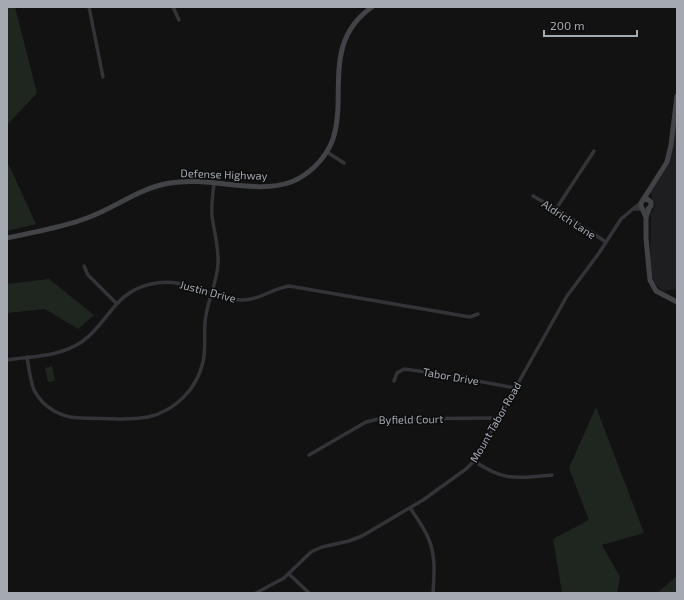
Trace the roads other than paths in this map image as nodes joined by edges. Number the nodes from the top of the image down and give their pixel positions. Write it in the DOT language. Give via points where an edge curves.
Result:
graph roads {
  1 [pos="89,7"];
  2 [pos="172,7"];
  3 [pos="372,7"];
  4 [pos="179,20"];
  5 [pos="103,77"];
  6 [pos="677,96"];
  7 [pos="594,151"];
  8 [pos="327,152"];
  9 [pos="344,163"];
  10 [pos="214,183"];
  11 [pos="649,189"];
  12 [pos="533,196"];
  13 [pos="642,201"];
  14 [pos="650,201"];
  15 [pos="556,209"];
  16 [pos="633,209"];
  17 [pos="643,209"];
  18 [pos="650,209"];
  19 [pos="646,217"];
  20 [pos="7,238"];
  21 [pos="606,242"];
  22 [pos="84,266"];
  23 [pos="212,293"];
  24 [pos="677,302"];
  25 [pos="116,303"];
  26 [pos="478,314"];
  27 [pos="27,357"];
  28 [pos="7,360"];
  29 [pos="394,381"];
  30 [pos="515,388"];
  31 [pos="498,418"];
  32 [pos="309,455"];
  33 [pos="474,461"];
  34 [pos="552,475"];
  35 [pos="410,508"];
  36 [pos="289,574"];
  37 [pos="256,593"];
  38 [pos="309,593"];
  39 [pos="433,593"];
  1 -- 5 [label="street"];
  2 -- 4 [label="street"];
  3 -- 8 [label="main road, Defense Highway" via="354,23 343,44 339,63 336,128"];
  6 -- 11 [label="main road" via="669,156 665,167"];
  7 -- 15 [label="street"];
  8 -- 9 [label="street"];
  8 -- 10 [label="main road, Defense Highway" via="309,172 284,184 268,186"];
  10 -- 20 [label="main road, Defense Highway" via="172,182 140,191 87,218"];
  10 -- 23 [label="street" via="212,208 218,264"];
  11 -- 13 [label="main road"];
  11 -- 14 [label="main road"];
  12 -- 15 [label="street, Aldrich Lane"];
  13 -- 14 [label="main road"];
  13 -- 16 [label="street, Mount Tabor Road"];
  13 -- 17 [label="main road"];
  14 -- 18 [label="main road"];
  15 -- 21 [label="street, Aldrich Lane"];
  16 -- 17 [label="street"];
  16 -- 21 [label="street, Mount Tabor Road" via="621,219"];
  17 -- 18 [label="main road"];
  17 -- 19 [label="main road"];
  18 -- 19 [label="main road"];
  19 -- 24 [label="main road" via="650,280 656,291"];
  21 -- 30 [label="street, Mount Tabor Road" via="560,307"];
  22 -- 25 [label="street" via="88,275"];
  23 -- 25 [label="street, Justin Drive" via="183,283 165,282 142,287"];
  23 -- 26 [label="street, Justin Drive" via="248,300 289,286 470,317"];
  23 -- 27 [label="street" via="205,319 204,356 198,377 191,389 178,402 154,415 136,418 79,418 59,414 46,405 35,391"];
  25 -- 27 [label="street, Justin Drive" via="90,335 76,345 56,354"];
  27 -- 28 [label="street, Justin Drive"];
  29 -- 30 [label="street, Tabor Drive" via="397,373 404,368"];
  30 -- 31 [label="street, Mount Tabor Road"];
  31 -- 32 [label="street, Byfield Court" via="378,419 366,422"];
  31 -- 33 [label="street, Mount Tabor Road"];
  33 -- 34 [label="street" via="492,472 509,478"];
  33 -- 35 [label="street, Mount Tabor Road" via="460,474"];
  35 -- 36 [label="street, Mount Tabor Road" via="356,539 316,550 307,555"];
  35 -- 39 [label="street" via="426,532 432,550"];
  36 -- 37 [label="street, Mount Tabor Road"];
  36 -- 38 [label="street"];
}
